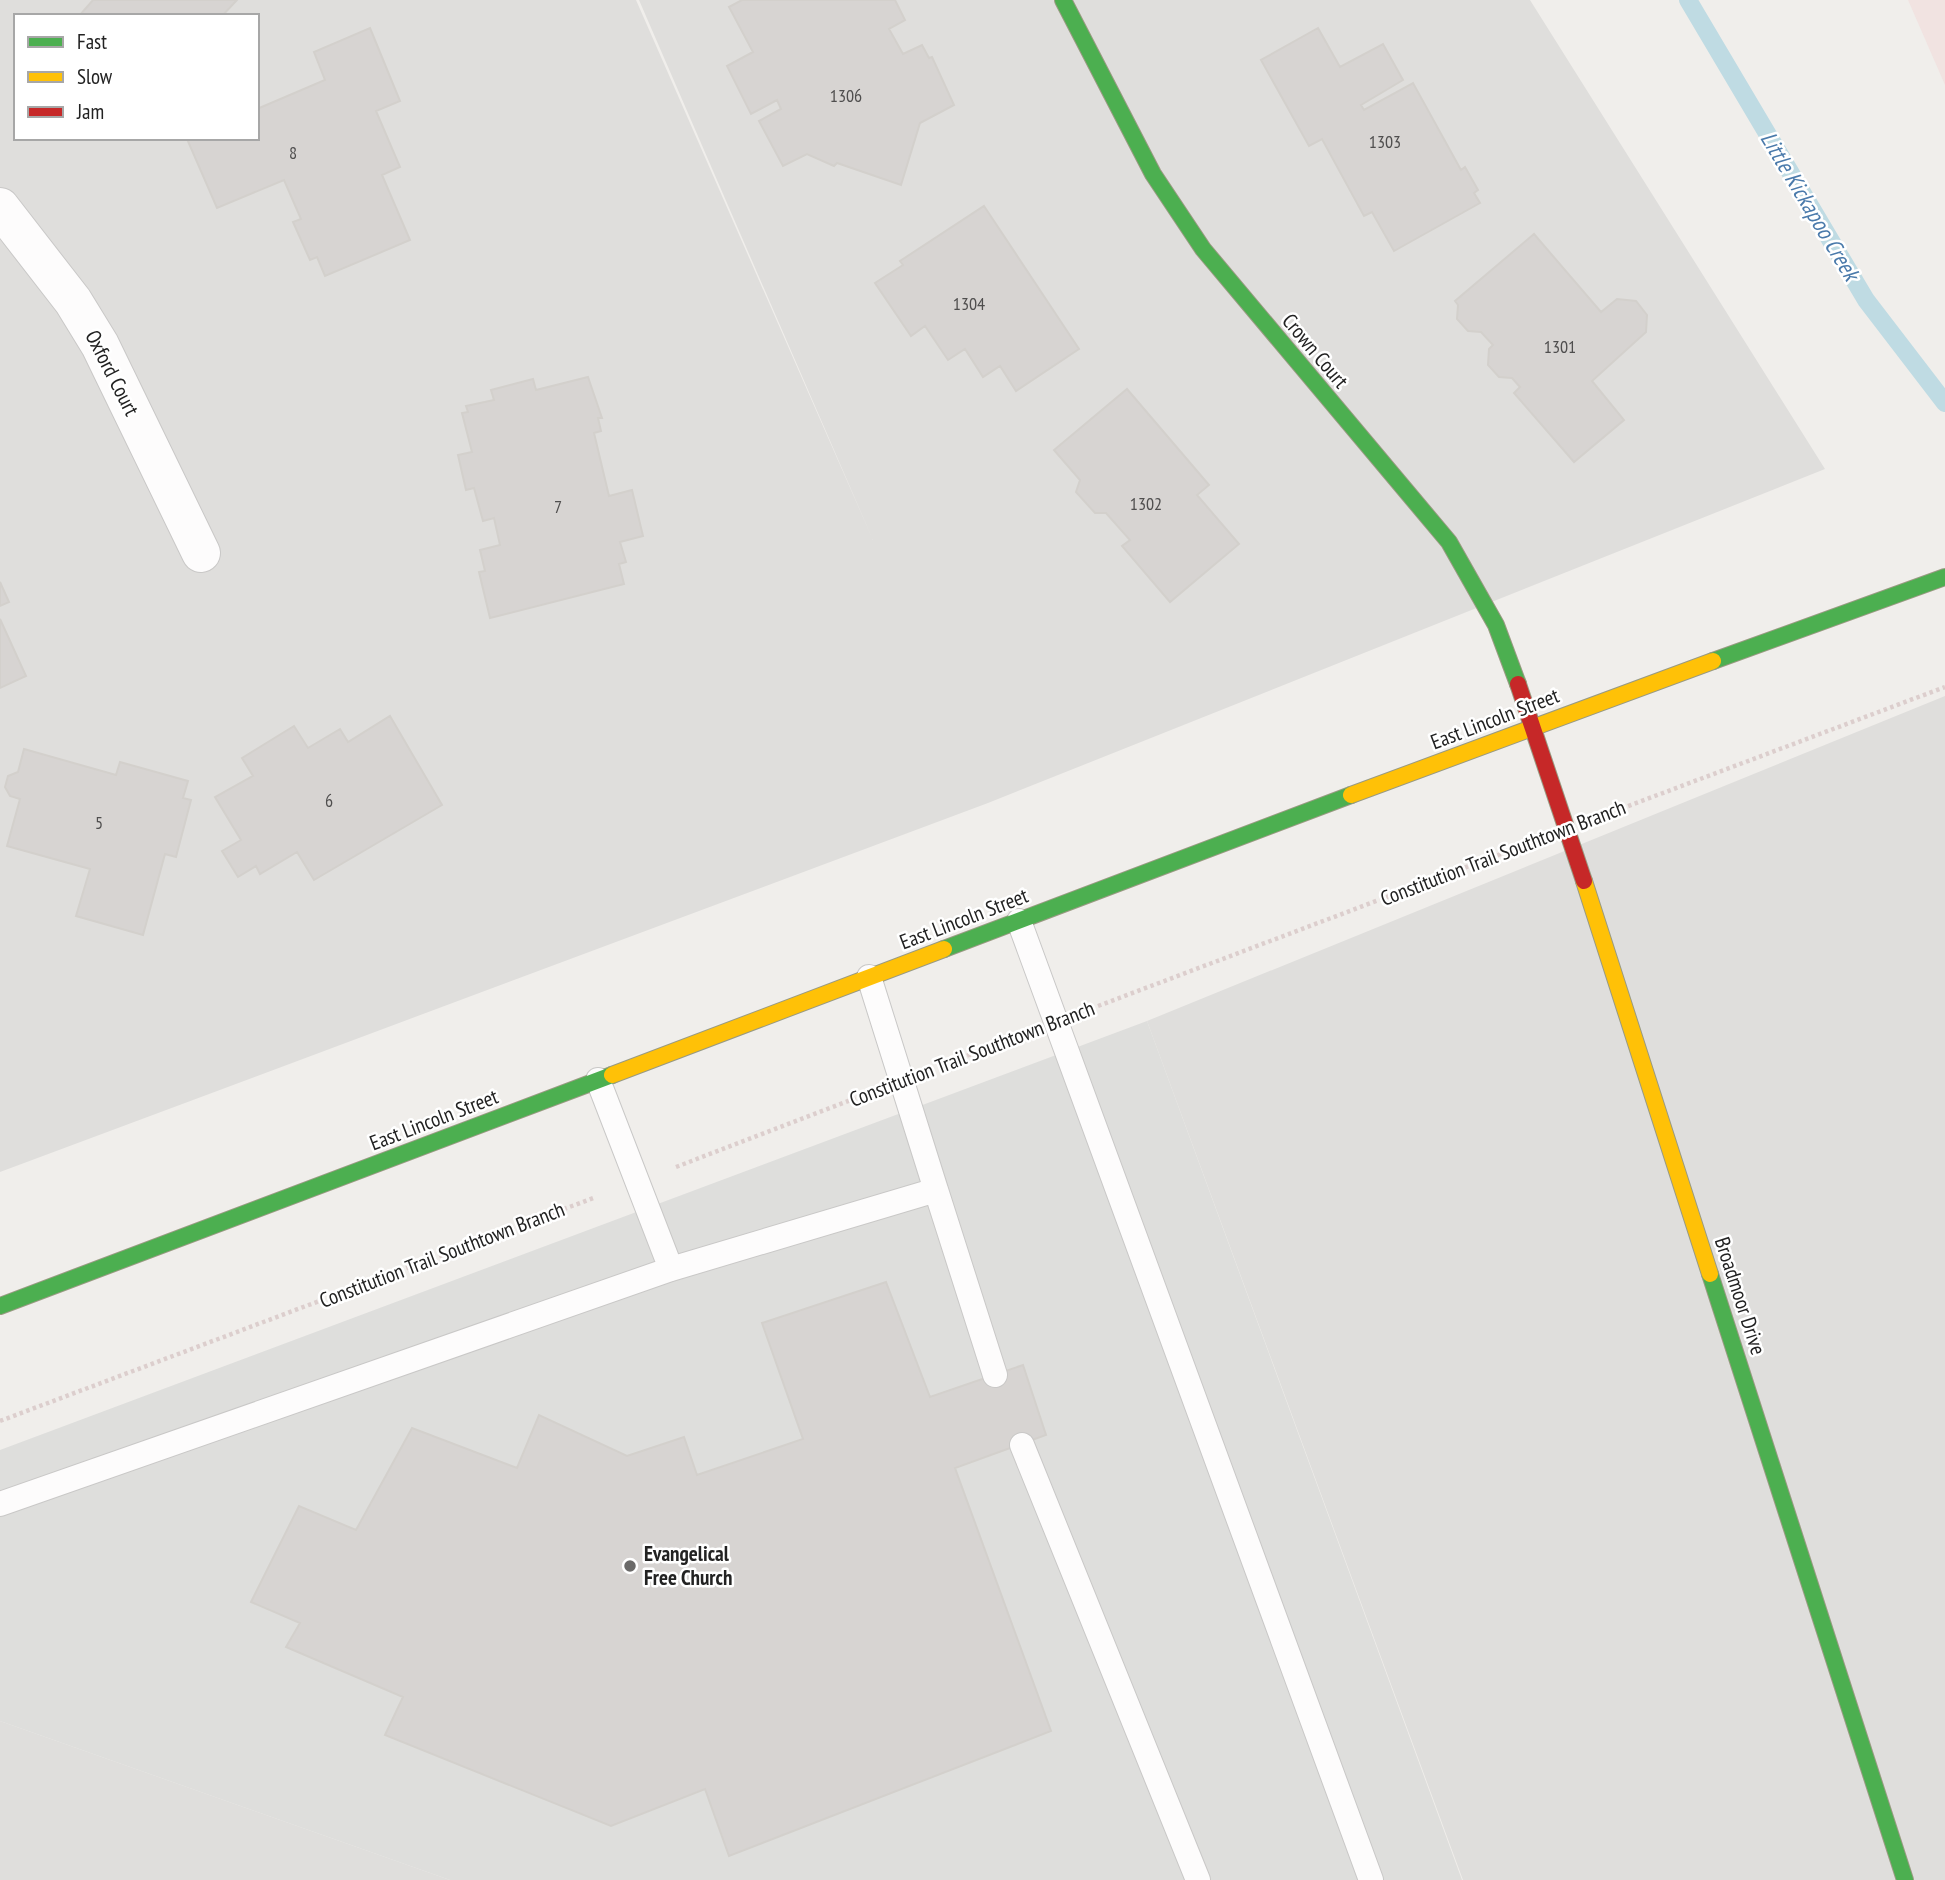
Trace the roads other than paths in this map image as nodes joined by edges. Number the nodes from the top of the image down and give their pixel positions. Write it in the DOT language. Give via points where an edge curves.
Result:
graph roads {
  1 [pos="1063,0"];
  2 [pos="0,207"];
  3 [pos="201,553"];
  4 [pos="1945,577"];
  5 [pos="1534,726"];
  6 [pos="1019,921"];
  7 [pos="869,977"];
  8 [pos="597,1080"];
  9 [pos="936,1190"];
  10 [pos="671,1269"];
  11 [pos="0,1306"];
  12 [pos="995,1375"];
  13 [pos="1022,1445"];
  14 [pos="0,1504"];
  15 [pos="1198,1880"];
  16 [pos="1371,1880"];
  17 [pos="1905,1880"];
  1 -- 5 [label="main road, Crown Court" via="1153,174 1203,249 1449,542 1496,625"];
  2 -- 3 [label="street, Oxford Court" via="73,301 100,345"];
  4 -- 5 [label="main road, East Lincoln Street"];
  5 -- 6 [label="main road, East Lincoln Street"];
  5 -- 17 [label="main road, Broadmoor Drive"];
  6 -- 7 [label="main road, East Lincoln Street"];
  6 -- 16 [label="lane"];
  7 -- 8 [label="main road, East Lincoln Street"];
  7 -- 9 [label="lane"];
  8 -- 10 [label="lane"];
  8 -- 11 [label="main road, East Lincoln Street"];
  9 -- 10 [label="lane"];
  9 -- 12 [label="lane"];
  10 -- 14 [label="lane"];
  13 -- 15 [label="lane"];
}
